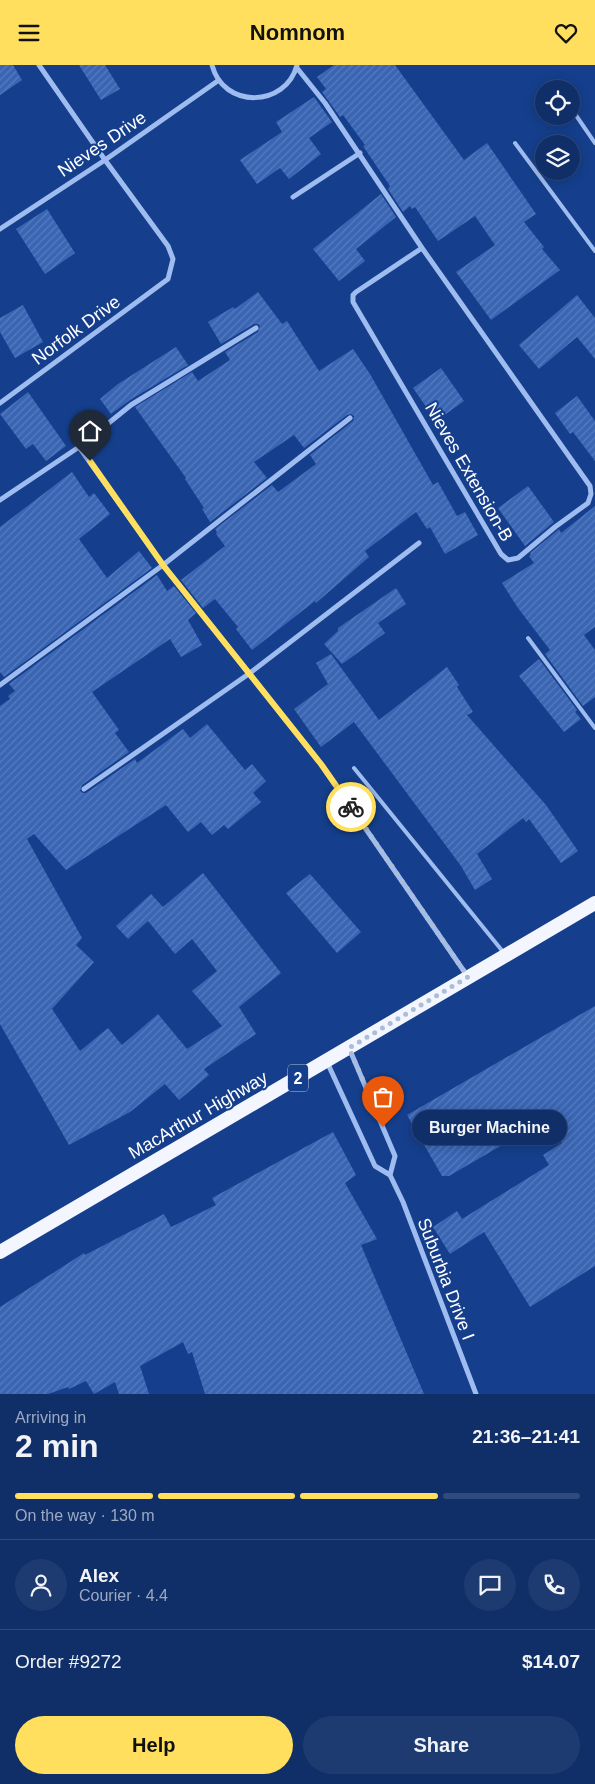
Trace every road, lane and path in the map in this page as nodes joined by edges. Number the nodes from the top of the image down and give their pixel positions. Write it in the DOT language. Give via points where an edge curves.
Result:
graph roads {
  1 [pos="39,65"];
  2 [pos="212,65"];
  3 [pos="297,66"];
  4 [pos="219,80"];
  5 [pos="580,121"];
  6 [pos="515,143"];
  7 [pos="595,143"];
  8 [pos="360,153"];
  9 [pos="105,160"];
  10 [pos="293,197"];
  11 [pos="0,229"];
  12 [pos="422,248"];
  13 [pos="595,251"];
  14 [pos="256,328"];
  15 [pos="0,403"];
  16 [pos="350,418"];
  17 [pos="79,447"];
  18 [pos="0,500"];
  19 [pos="419,543"];
  20 [pos="163,565"];
  21 [pos="528,637"];
  22 [pos="250,673"];
  23 [pos="0,685"];
  24 [pos="595,728"];
  25 [pos="354,768"];
  26 [pos="84,789"];
  27 [pos="595,903"];
  28 [pos="506,956"];
  29 [pos="468,977"];
  30 [pos="349,1048"];
  31 [pos="326,1062"];
  32 [pos="390,1175"];
  33 [pos="0,1252"];
  34 [pos="476,1394"];
  1 -- 9 [label="street"];
  2 -- 4 [label="street"];
  3 -- 4 [label="street" via="291,80 269,97 241,97"];
  3 -- 8 [label="street, Nieves Extension-B"];
  4 -- 9 [label="street, Nieves Drive"];
  5 -- 7 [label="lane"];
  6 -- 13 [label="lane"];
  8 -- 10 [label="street"];
  8 -- 12 [label="street, Nieves Extension-B"];
  9 -- 11 [label="street, Nieves Drive"];
  9 -- 15 [label="street, Norfolk Drive" via="168,246 173,259 168,279"];
  12 -- 12 [label="street, Nieves Extension-B" via="590,486 588,503 518,558 508,560 501,554 353,302 356,292"];
  14 -- 17 [label="street" via="131,405"];
  16 -- 20 [label="street"];
  17 -- 18 [label="street"];
  17 -- 20 [label="street"];
  19 -- 22 [label="street"];
  20 -- 22 [label="street"];
  20 -- 23 [label="street"];
  21 -- 24 [label="lane"];
  22 -- 26 [label="street"];
  22 -- 29 [label="street" via="326,770"];
  25 -- 28 [label="lane"];
  27 -- 28 [label="highway, MacArthur Highway / 2"];
  28 -- 29 [label="highway, MacArthur Highway / 2"];
  29 -- 30 [label="highway, MacArthur Highway / 2"];
  30 -- 31 [label="highway, MacArthur Highway / 2"];
  30 -- 32 [label="street" via="395,1156"];
  31 -- 32 [label="street, Suburbia Drive I" via="375,1166"];
  31 -- 33 [label="highway, MacArthur Highway / 2"];
  32 -- 34 [label="street, Suburbia Drive I"];
}
